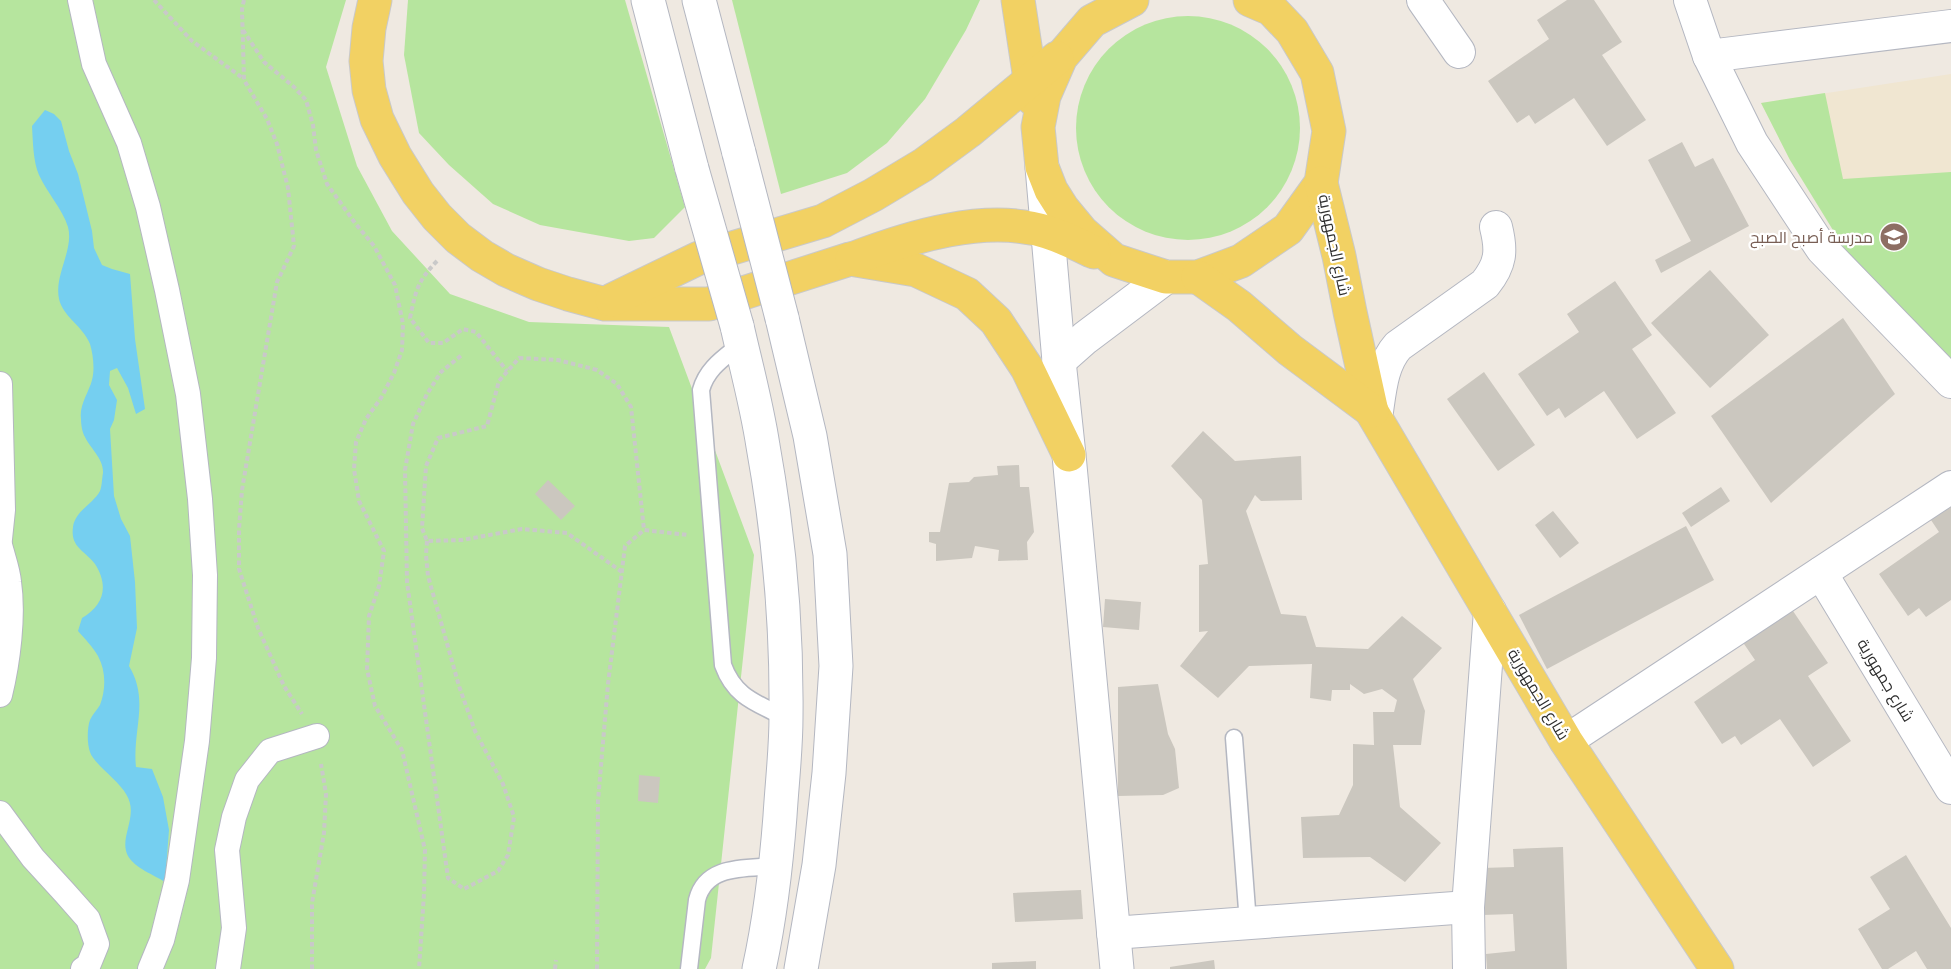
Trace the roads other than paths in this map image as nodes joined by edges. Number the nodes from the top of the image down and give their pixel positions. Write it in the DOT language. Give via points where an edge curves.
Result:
graph roads {
  1 [pos="80,0"];
  2 [pos="375,0"];
  3 [pos="648,0"];
  4 [pos="699,0"];
  5 [pos="1018,0"];
  6 [pos="1132,0"];
  7 [pos="1250,0"];
  8 [pos="1424,0"];
  9 [pos="1690,0"];
  10 [pos="1951,26"];
  11 [pos="1067,49"];
  12 [pos="1459,52"];
  13 [pos="1709,56"];
  14 [pos="1030,81"];
  15 [pos="1038,127"];
  16 [pos="1042,167"];
  17 [pos="1321,183"];
  18 [pos="1496,227"];
  19 [pos="1047,232"];
  20 [pos="850,259"];
  21 [pos="1114,260"];
  22 [pos="1166,277"];
  23 [pos="1198,277"];
  24 [pos="605,304"];
  25 [pos="739,335"];
  26 [pos="1059,362"];
  27 [pos="1951,382"];
  28 [pos="0,384"];
  29 [pos="1374,414"];
  30 [pos="1069,455"];
  31 [pos="1951,487"];
  32 [pos="0,539"];
  33 [pos="0,545"];
  34 [pos="1821,573"];
  35 [pos="1490,611"];
  36 [pos="0,695"];
  37 [pos="786,718"];
  38 [pos="317,736"];
  39 [pos="1234,738"];
  40 [pos="1566,741"];
  41 [pos="1951,788"];
  42 [pos="0,813"];
  43 [pos="776,866"];
  44 [pos="1468,907"];
  45 [pos="1248,923"];
  46 [pos="1113,933"];
  47 [pos="83,969"];
  48 [pos="150,969"];
  49 [pos="228,969"];
  50 [pos="689,969"];
  51 [pos="759,969"];
  52 [pos="801,969"];
  53 [pos="1117,969"];
  54 [pos="1469,969"];
  55 [pos="1717,969"];
  1 -- 48 [label="street" via="94,64 129,143 148,207 188,394 200,499 205,575 204,658 197,741 177,880 162,940"];
  2 -- 24 [label="main road" via="366,61 369,90 395,156 436,217 482,256 506,270"];
  3 -- 25 [label="main road, bridge"];
  4 -- 52 [label="main road, bridge" via="810,436 830,554 836,666 829,773 819,865"];
  5 -- 14 [label="main road"];
  6 -- 11 [label="main road" via="1092,21"];
  7 -- 17 [label="main road" via="1271,9 1292,31 1317,73 1329,131"];
  8 -- 12 [label="street"];
  9 -- 13 [label="street"];
  10 -- 13 [label="street"];
  11 -- 14 [label="main road"];
  11 -- 15 [label="main road" via="1044,96"];
  13 -- 27 [label="street" via="1752,143 1822,249"];
  14 -- 15 [label="main road"];
  14 -- 24 [label="main road" via="923,165 873,195 823,221 699,258"];
  15 -- 16 [label="main road"];
  16 -- 19 [label="main road"];
  16 -- 21 [label="main road" via="1063,209"];
  17 -- 23 [label="main road" via="1288,229 1241,261"];
  17 -- 29 [label="main road, شارع الجمهورية"];
  18 -- 29 [label="street" via="1500,245 1495,271 1485,284 1390,354"];
  19 -- 20 [label="main road" via="1004,225 958,229 896,242"];
  19 -- 21 [label="main road"];
  19 -- 26 [label="main road"];
  20 -- 24 [label="main road" via="709,304"];
  20 -- 30 [label="main road" via="916,270 967,294 996,321 1027,368"];
  21 -- 22 [label="main road"];
  22 -- 23 [label="main road"];
  22 -- 26 [label="main road"];
  23 -- 29 [label="main road, شارع الجمهورية"];
  25 -- 37 [label="main road" via="763,445 777,543 785,636"];
  25 -- 37 [label="lane" via="713,366 701,390 723,665 736,690"];
  26 -- 30 [label="main road"];
  28 -- 32 [label="street"];
  29 -- 35 [label="main road, شارع الجمهورية"];
  30 -- 46 [label="main road"];
  31 -- 34 [label="street"];
  33 -- 36 [label="street" via="9,583 10,628"];
  34 -- 40 [label="street"];
  34 -- 41 [label="street, شارع جمهورية"];
  35 -- 40 [label="main road, شارع الجمهورية"];
  35 -- 44 [label="street"];
  37 -- 43 [label="main road"];
  38 -- 49 [label="street" via="270,751 247,780 227,850 234,928"];
  39 -- 45 [label="lane"];
  40 -- 55 [label="main road, شارع الجمهورية"];
  42 -- 47 [label="street" via="33,858 88,919 97,944"];
  43 -- 50 [label="lane" via="727,871 708,879 697,900"];
  43 -- 51 [label="main road"];
  44 -- 45 [label="street"];
  44 -- 54 [label="street"];
  45 -- 46 [label="street"];
  46 -- 53 [label="main road"];
}
